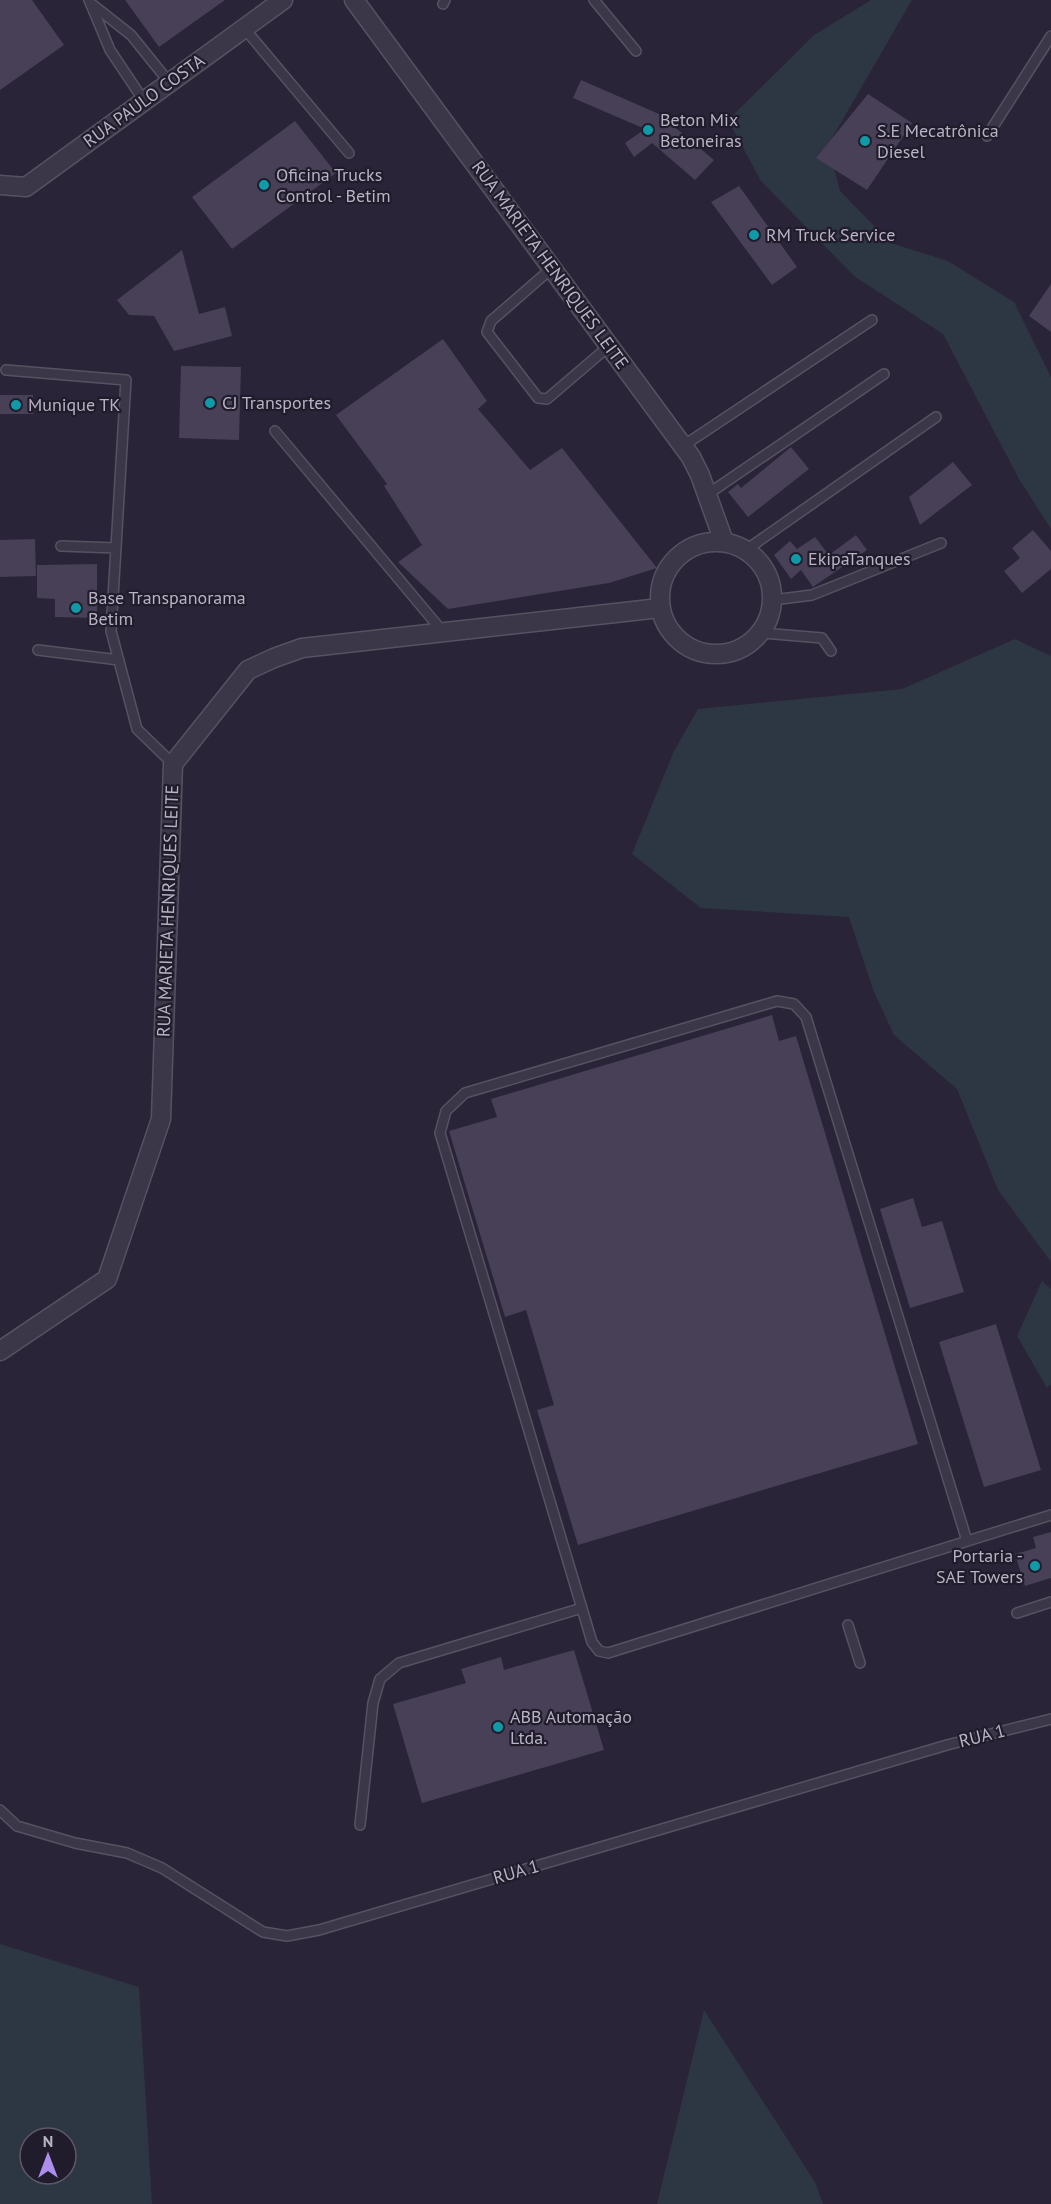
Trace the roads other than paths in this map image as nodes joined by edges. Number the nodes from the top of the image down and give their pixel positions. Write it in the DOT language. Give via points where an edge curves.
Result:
graph roads {
  1 [pos="283,0"];
  2 [pos="354,0"];
  3 [pos="594,0"];
  4 [pos="90,2"];
  5 [pos="243,28"];
  6 [pos="1051,36"];
  7 [pos="636,51"];
  8 [pos="170,82"];
  9 [pos="144,101"];
  10 [pos="987,136"];
  11 [pos="349,153"];
  12 [pos="0,185"];
  13 [pos="552,268"];
  14 [pos="872,320"];
  15 [pos="609,346"];
  16 [pos="6,370"];
  17 [pos="884,374"];
  18 [pos="936,417"];
  19 [pos="275,431"];
  20 [pos="683,446"];
  21 [pos="708,494"];
  22 [pos="724,542"];
  23 [pos="941,543"];
  24 [pos="62,546"];
  25 [pos="116,548"];
  26 [pos="746,550"];
  27 [pos="773,600"];
  28 [pos="660,608"];
  29 [pos="443,632"];
  30 [pos="761,633"];
  31 [pos="38,650"];
  32 [pos="831,651"];
  33 [pos="119,660"];
  34 [pos="173,764"];
  35 [pos="0,1352"];
  36 [pos="1051,1515"];
  37 [pos="968,1541"];
  38 [pos="1051,1602"];
  39 [pos="582,1608"];
  40 [pos="1017,1613"];
  41 [pos="848,1625"];
  42 [pos="860,1663"];
  43 [pos="1051,1719"];
  44 [pos="0,1810"];
  45 [pos="360,1825"];
  1 -- 5 [label="street, RUA PAULO COSTA"];
  2 -- 13 [label="street, RUA MARIETA HENRIQUES LEITE"];
  3 -- 7 [label="lane"];
  4 -- 8 [label="lane" via="131,35"];
  4 -- 9 [label="lane" via="110,50"];
  5 -- 8 [label="street, RUA PAULO COSTA"];
  5 -- 11 [label="lane"];
  6 -- 10 [label="lane"];
  8 -- 9 [label="street, RUA PAULO COSTA"];
  9 -- 12 [label="street, RUA PAULO COSTA" via="26,187"];
  13 -- 15 [label="street, RUA MARIETA HENRIQUES LEITE"];
  13 -- 15 [label="lane" via="491,321 487,332 538,398 547,399"];
  14 -- 20 [label="lane"];
  15 -- 20 [label="street, RUA MARIETA HENRIQUES LEITE"];
  16 -- 25 [label="lane" via="126,380"];
  17 -- 21 [label="lane"];
  18 -- 26 [label="lane"];
  19 -- 29 [label="lane"];
  20 -- 21 [label="street, RUA MARIETA HENRIQUES LEITE"];
  21 -- 22 [label="street, RUA MARIETA HENRIQUES LEITE"];
  22 -- 26 [label="street"];
  22 -- 28 [label="street" via="700,544 680,555 665,573"];
  23 -- 27 [label="lane" via="812,595"];
  24 -- 25 [label="lane"];
  25 -- 33 [label="lane" via="111,631"];
  26 -- 27 [label="street" via="763,566"];
  27 -- 30 [label="street"];
  28 -- 29 [label="street, RUA MARIETA HENRIQUES LEITE"];
  28 -- 30 [label="street" via="677,639 708,654 737,650"];
  29 -- 34 [label="street, RUA MARIETA HENRIQUES LEITE" via="302,648 248,670"];
  30 -- 32 [label="lane" via="822,638"];
  31 -- 33 [label="lane"];
  33 -- 34 [label="lane" via="137,729"];
  34 -- 35 [label="street, RUA MARIETA HENRIQUES LEITE" via="161,1119 107,1279"];
  36 -- 37 [label="lane"];
  37 -- 39 [label="lane" via="608,1653 599,1651 592,1642"];
  37 -- 39 [label="lane" via="806,1017 794,1004 777,1001 465,1093 446,1111 440,1134"];
  38 -- 40 [label="lane"];
  39 -- 45 [label="lane" via="399,1663 380,1678 373,1703"];
  41 -- 42 [label="lane"];
  43 -- 44 [label="lane, RUA 1" via="947,1745 319,1930 286,1936 263,1932 127,1852 75,1843 17,1826"];
}
